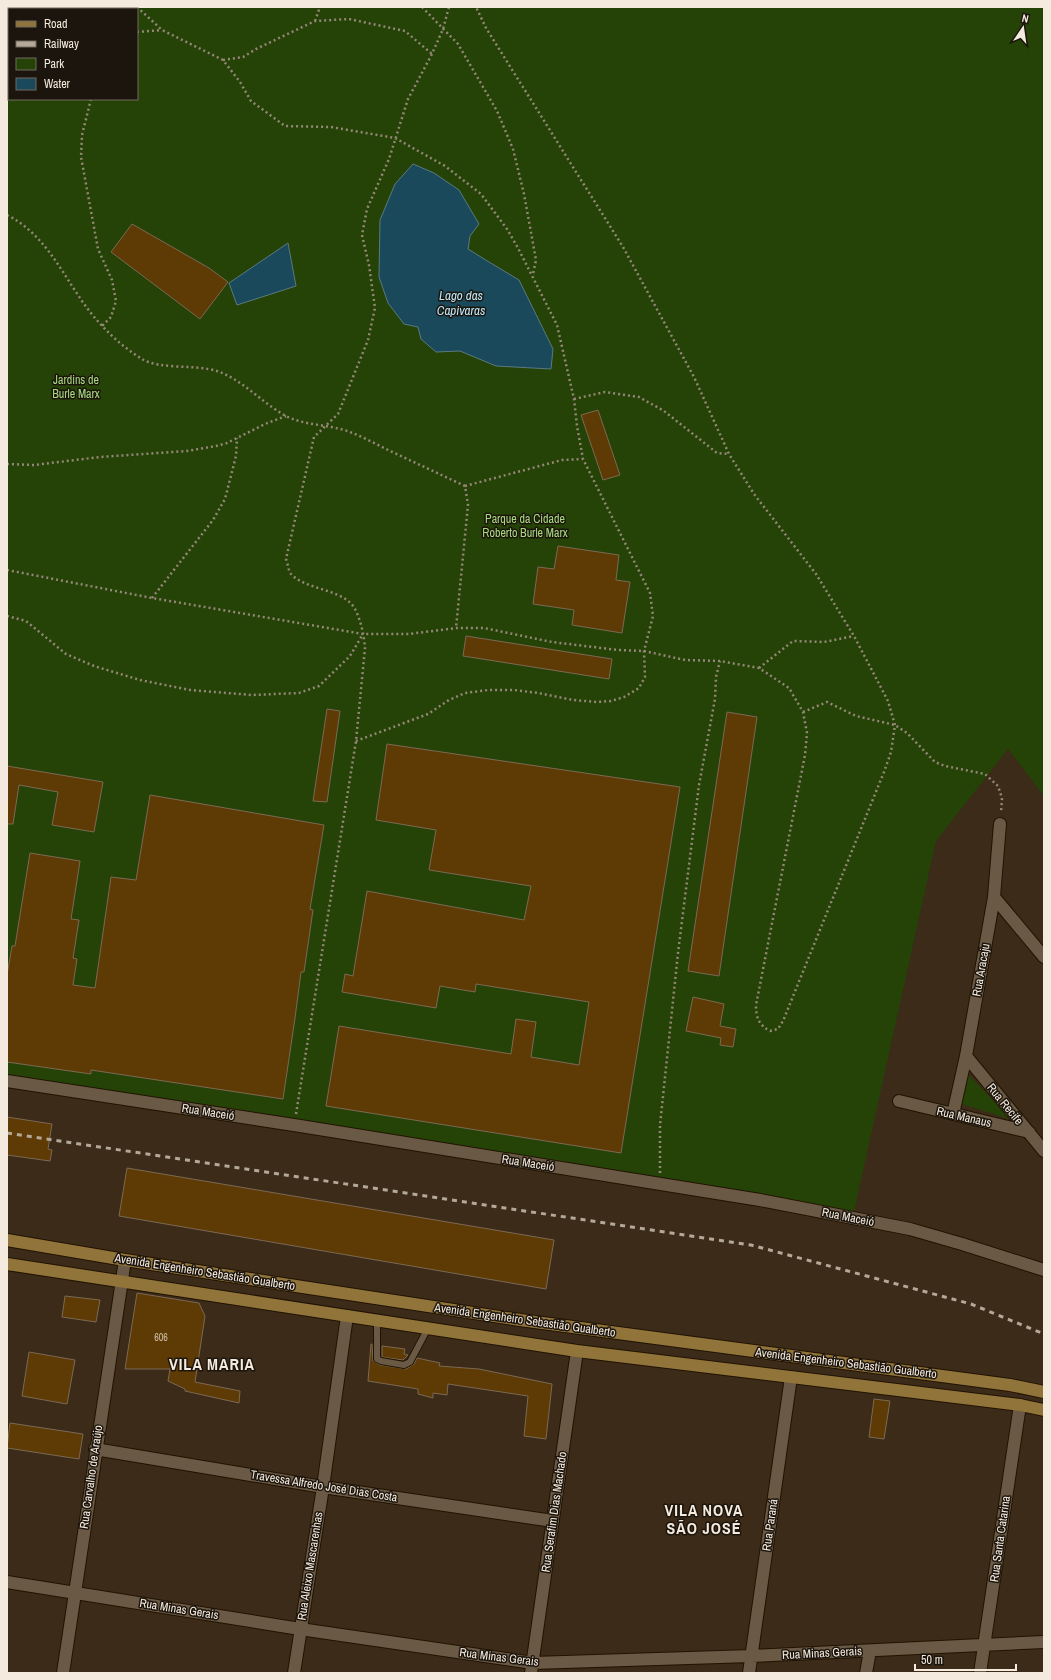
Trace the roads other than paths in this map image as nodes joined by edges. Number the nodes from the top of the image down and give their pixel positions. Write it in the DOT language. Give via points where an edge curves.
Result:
graph roads {
  1 [pos="1000,824"];
  2 [pos="994,898"];
  3 [pos="1044,957"];
  4 [pos="966,1056"];
  5 [pos="7,1081"];
  6 [pos="899,1101"];
  7 [pos="954,1114"];
  8 [pos="1029,1132"];
  9 [pos="1044,1151"];
  10 [pos="7,1240"];
  11 [pos="125,1260"];
  12 [pos="7,1264"];
  13 [pos="1044,1270"];
  14 [pos="122,1282"];
  15 [pos="347,1316"];
  16 [pos="377,1320"];
  17 [pos="428,1328"];
  18 [pos="577,1351"];
  19 [pos="791,1377"];
  20 [pos="1044,1392"];
  21 [pos="1020,1405"];
  22 [pos="1044,1410"];
  23 [pos="95,1449"];
  24 [pos="323,1487"];
  25 [pos="553,1521"];
  26 [pos="7,1582"];
  27 [pos="75,1593"];
  28 [pos="300,1629"];
  29 [pos="1044,1642"];
  30 [pos="985,1644"];
  31 [pos="870,1651"];
  32 [pos="751,1656"];
  33 [pos="532,1668"];
  34 [pos="63,1673"];
  35 [pos="294,1673"];
  36 [pos="749,1673"];
  37 [pos="866,1673"];
  38 [pos="980,1673"];
  1 -- 2 [label="street, Rua Aracaju"];
  2 -- 3 [label="street"];
  2 -- 4 [label="street, Rua Aracaju"];
  4 -- 7 [label="street, Rua Aracaju"];
  4 -- 8 [label="street, Rua Recife"];
  5 -- 13 [label="street, Rua Maceió" via="660,1183 860,1219 910,1229"];
  6 -- 7 [label="street, Rua Manaus"];
  7 -- 8 [label="street, Rua Manaus"];
  8 -- 9 [label="street, Rua Recife"];
  10 -- 11 [label="main road, Avenida Engenheiro Sebastião Gualberto"];
  11 -- 14 [label="street, Rua Carvalho de Araújo"];
  11 -- 20 [label="main road, Avenida Engenheiro Sebastião Gualberto" via="520,1320 1010,1385"];
  12 -- 14 [label="main road, Avenida Engenheiro Sebastião Gualberto"];
  14 -- 15 [label="main road, Avenida Engenheiro Sebastião Gualberto"];
  14 -- 23 [label="street, Rua Carvalho de Araújo"];
  15 -- 16 [label="main road, Avenida Engenheiro Sebastião Gualberto"];
  15 -- 24 [label="street, Rua Aleixo Mascarenhas"];
  16 -- 17 [label="main road, Avenida Engenheiro Sebastião Gualberto"];
  16 -- 17 [label="lane" via="377,1359 404,1365 410,1362"];
  17 -- 18 [label="main road, Avenida Engenheiro Sebastião Gualberto"];
  18 -- 19 [label="main road, Avenida Engenheiro Sebastião Gualberto"];
  18 -- 25 [label="street, Rua Serafim Dias Machado"];
  19 -- 21 [label="main road, Avenida Engenheiro Sebastião Gualberto"];
  19 -- 32 [label="street, Rua Paraná"];
  21 -- 22 [label="main road, Avenida Engenheiro Sebastião Gualberto"];
  21 -- 30 [label="street, Rua Santa Catarina"];
  23 -- 24 [label="street, Travessa Alfredo José Dias Costa"];
  23 -- 27 [label="street, Rua Carvalho de Araújo"];
  24 -- 25 [label="street, Travessa Alfredo José Dias Costa"];
  24 -- 28 [label="street, Rua Aleixo Mascarenhas"];
  25 -- 33 [label="street, Rua Serafim Dias Machado"];
  26 -- 27 [label="street, Rua Minas Gerais"];
  27 -- 28 [label="street, Rua Minas Gerais"];
  27 -- 34 [label="street, Rua Carvalho de Araújo"];
  28 -- 33 [label="street, Rua Minas Gerais"];
  28 -- 35 [label="street, Rua Aleixo Mascarenhas"];
  29 -- 30 [label="street, Rua Minas Gerais"];
  30 -- 31 [label="street, Rua Minas Gerais"];
  30 -- 38 [label="street, Rua Santa Catarina"];
  31 -- 32 [label="street, Rua Minas Gerais"];
  31 -- 37 [label="street"];
  32 -- 33 [label="street, Rua Minas Gerais"];
  32 -- 36 [label="street, Rua Paraná"];
}
